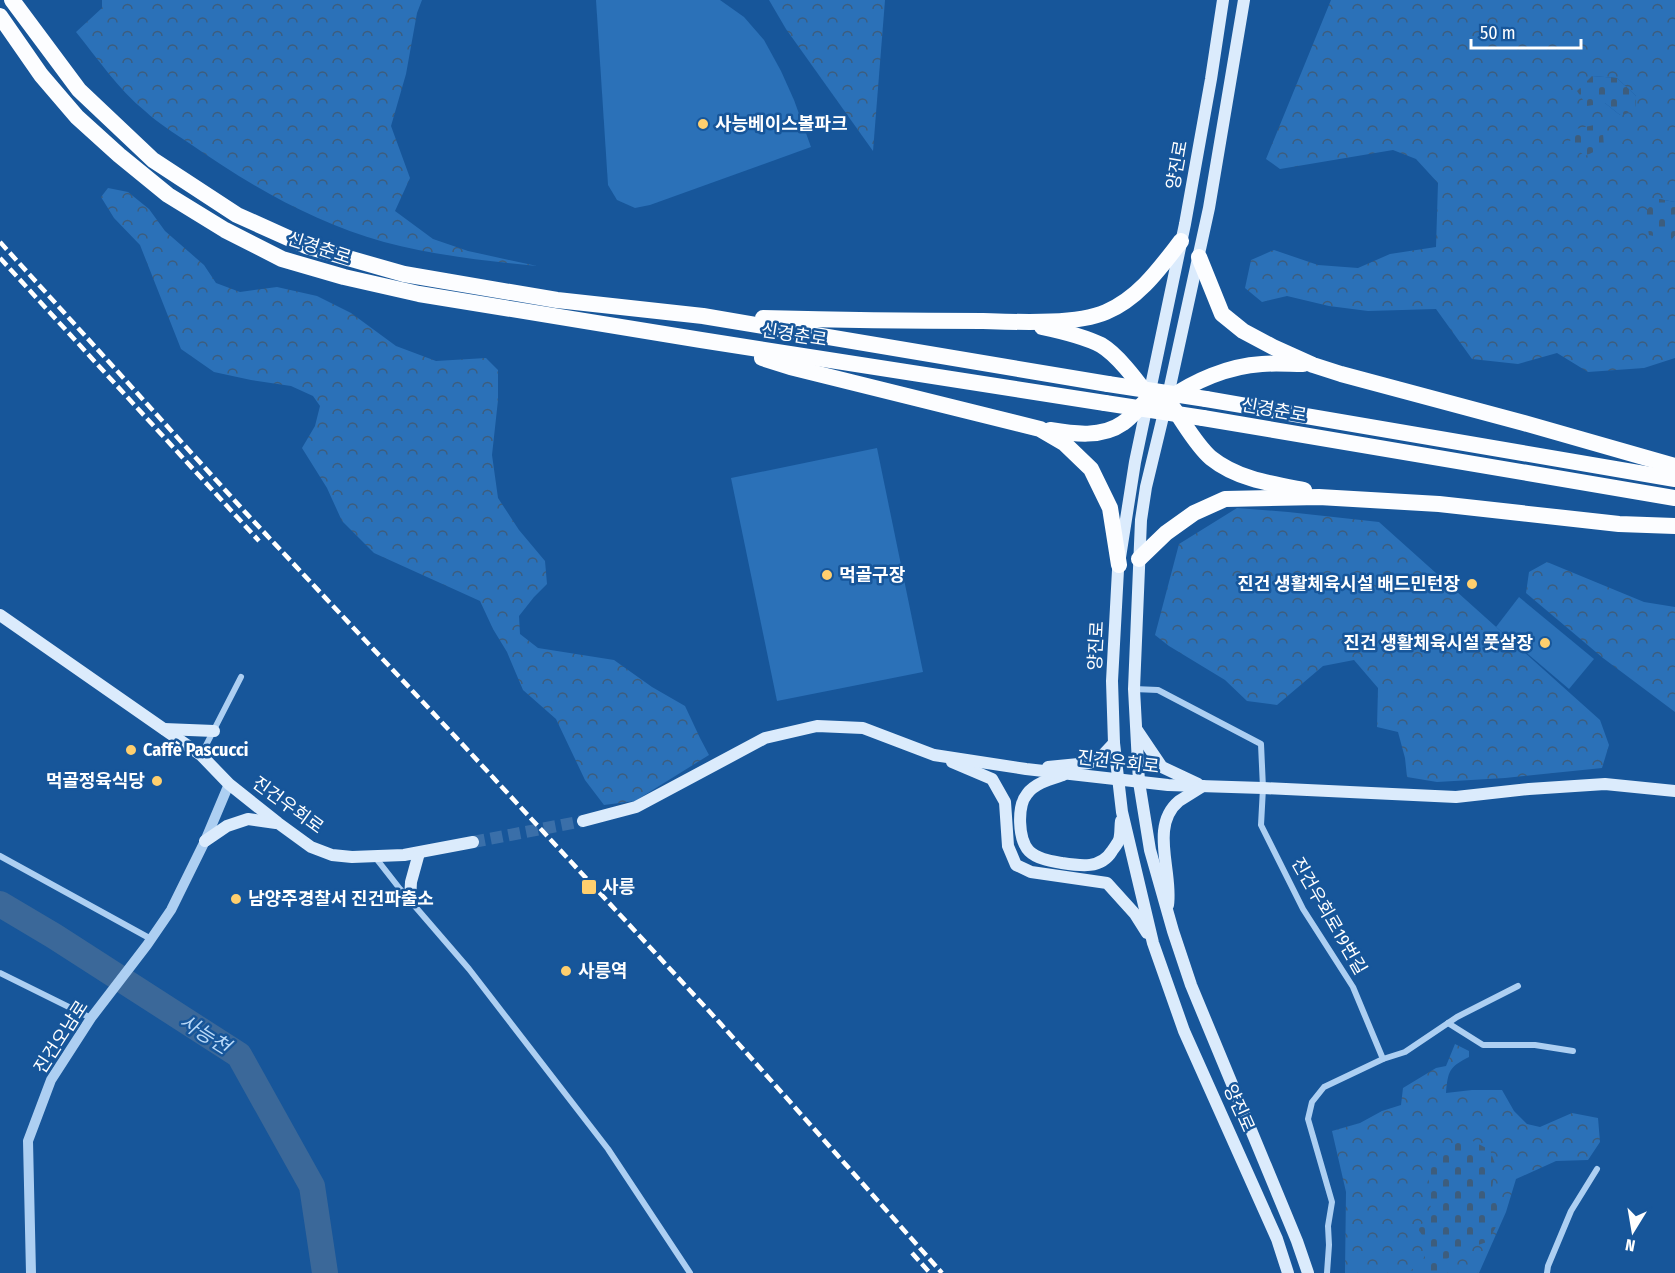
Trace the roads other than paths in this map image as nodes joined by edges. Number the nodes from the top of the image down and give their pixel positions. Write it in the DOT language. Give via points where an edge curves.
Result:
graph roads {
  1 [pos="12,0"];
  2 [pos="1222,0"];
  3 [pos="1244,0"];
  4 [pos="0,16"];
  5 [pos="1181,240"];
  6 [pos="1199,257"];
  7 [pos="703,316"];
  8 [pos="1021,322"];
  9 [pos="701,340"];
  10 [pos="1313,365"];
  11 [pos="1149,397"];
  12 [pos="1167,399"];
  13 [pos="1040,429"];
  14 [pos="1675,466"];
  15 [pos="1675,479"];
  16 [pos="1675,498"];
  17 [pos="1364,500"];
  18 [pos="1675,526"];
  19 [pos="1139,559"];
  20 [pos="1119,565"];
  21 [pos="0,615"];
  22 [pos="241,677"];
  23 [pos="1134,688"];
  24 [pos="162,729"];
  25 [pos="1136,729"];
  26 [pos="214,731"];
  27 [pos="1114,743"];
  28 [pos="934,755"];
  29 [pos="201,756"];
  30 [pos="1026,769"];
  31 [pos="1067,774"];
  32 [pos="1118,780"];
  33 [pos="1139,782"];
  34 [pos="229,784"];
  35 [pos="1203,786"];
  36 [pos="1263,788"];
  37 [pos="1675,791"];
  38 [pos="1122,812"];
  39 [pos="583,821"];
  40 [pos="278,823"];
  41 [pos="205,841"];
  42 [pos="473,842"];
  43 [pos="420,853"];
  44 [pos="0,856"];
  45 [pos="375,856"];
  46 [pos="410,900"];
  47 [pos="1167,912"];
  48 [pos="149,942"];
  49 [pos="1153,944"];
  50 [pos="0,973"];
  51 [pos="1518,986"];
  52 [pos="91,1018"];
  53 [pos="1448,1023"];
  54 [pos="1573,1051"];
  55 [pos="1383,1059"];
  56 [pos="1597,1169"];
  57 [pos="31,1273"];
  58 [pos="690,1273"];
  59 [pos="1288,1273"];
  60 [pos="1308,1273"];
  61 [pos="1327,1273"];
  62 [pos="1547,1273"];
  1 -- 7 [label="highway, 신경춘로" via="79,90 153,160 237,215 306,246 404,274 557,300"];
  2 -- 5 [label="main road, 양진로"];
  3 -- 6 [label="main road, 양진로"];
  4 -- 9 [label="highway, 신경춘로" via="41,75 77,117 119,155 168,195 282,259 419,294"];
  5 -- 8 [label="highway" via="1136,295 1107,312 1083,319"];
  5 -- 11 [label="main road, 양진로"];
  6 -- 10 [label="highway" via="1222,314 1243,331"];
  6 -- 12 [label="main road, 양진로"];
  7 -- 8 [label="highway"];
  7 -- 15 [label="highway, 신경춘로, bridge"];
  8 -- 11 [label="highway" via="1102,346 1129,370"];
  9 -- 13 [label="highway" via="790,367"];
  9 -- 16 [label="highway, 신경춘로, bridge" via="1203,418"];
  10 -- 12 [label="highway" via="1231,368"];
  10 -- 14 [label="highway"];
  11 -- 12 [label="highway"];
  11 -- 13 [label="highway" via="1123,423 1105,432 1075,435"];
  11 -- 20 [label="main road, 양진로"];
  12 -- 17 [label="highway" via="1210,457 1231,471 1260,481"];
  12 -- 19 [label="main road, 양진로" via="1146,487"];
  13 -- 20 [label="highway" via="1064,443 1090,469 1110,508"];
  17 -- 18 [label="highway"];
  17 -- 19 [label="highway" via="1225,500 1194,513"];
  19 -- 23 [label="main road, 양진로"];
  20 -- 27 [label="main road, 양진로" via="1112,681"];
  21 -- 24 [label="main road, 진건우회로"];
  22 -- 26 [label="street"];
  23 -- 25 [label="main road, 양진로"];
  23 -- 36 [label="street, 진건우회로19번길" via="1158,690 1261,744"];
  24 -- 26 [label="main road"];
  24 -- 29 [label="main road, 진건우회로"];
  25 -- 33 [label="main road, 양진로"];
  25 -- 35 [label="main road" via="1161,767"];
  26 -- 29 [label="street"];
  27 -- 30 [label="main road" via="1101,758 1089,763"];
  27 -- 32 [label="main road, 양진로"];
  28 -- 30 [label="main road, 진건우회로"];
  28 -- 39 [label="main road, 진건우회로" via="863,728 816,726 765,738 636,807"];
  28 -- 49 [label="main road" via="992,779 1005,802 1008,846 1016,865 1031,872 1107,883 1135,914"];
  29 -- 34 [label="main road, 진건우회로"];
  30 -- 31 [label="main road, 진건우회로"];
  31 -- 32 [label="main road, 진건우회로"];
  31 -- 38 [label="main road" via="1044,781 1026,795 1020,827 1024,844 1037,857 1080,866 1095,865 1109,857 1119,840"];
  32 -- 33 [label="main road, 진건우회로"];
  32 -- 38 [label="main road, 양진로"];
  33 -- 35 [label="main road, 진건우회로"];
  33 -- 47 [label="main road, 양진로" via="1150,850"];
  34 -- 40 [label="main road, 진건우회로"];
  34 -- 41 [label="street, 진건오남로"];
  35 -- 36 [label="main road, 진건우회로"];
  35 -- 47 [label="main road" via="1178,802 1166,818 1163,838 1170,892"];
  36 -- 37 [label="main road, 진건우회로" via="1455,797 1605,784"];
  36 -- 55 [label="street, 진건우회로19번길" via="1262,825 1303,909 1353,987"];
  38 -- 49 [label="main road, 양진로"];
  40 -- 41 [label="main road" via="248,819 227,826"];
  40 -- 45 [label="main road, 진건우회로" via="311,847 332,855"];
  41 -- 48 [label="street, 진건오남로" via="176,902"];
  42 -- 43 [label="main road, 진건우회로"];
  43 -- 45 [label="main road, 진건우회로"];
  43 -- 46 [label="main road"];
  44 -- 48 [label="street"];
  45 -- 46 [label="street"];
  46 -- 58 [label="street" via="469,969 602,1141"];
  47 -- 60 [label="main road, 양진로" via="1191,985"];
  48 -- 52 [label="street, 진건오남로"];
  49 -- 59 [label="main road, 양진로" via="1184,1031 1277,1239"];
  50 -- 52 [label="street"];
  51 -- 53 [label="street"];
  52 -- 57 [label="street, 진건오남로" via="51,1080 28,1141"];
  53 -- 54 [label="street" via="1483,1045 1535,1045"];
  53 -- 55 [label="street" via="1405,1052"];
  55 -- 61 [label="street" via="1324,1087 1312,1102 1308,1119 1332,1202"];
  56 -- 62 [label="street" via="1571,1211"];
}
